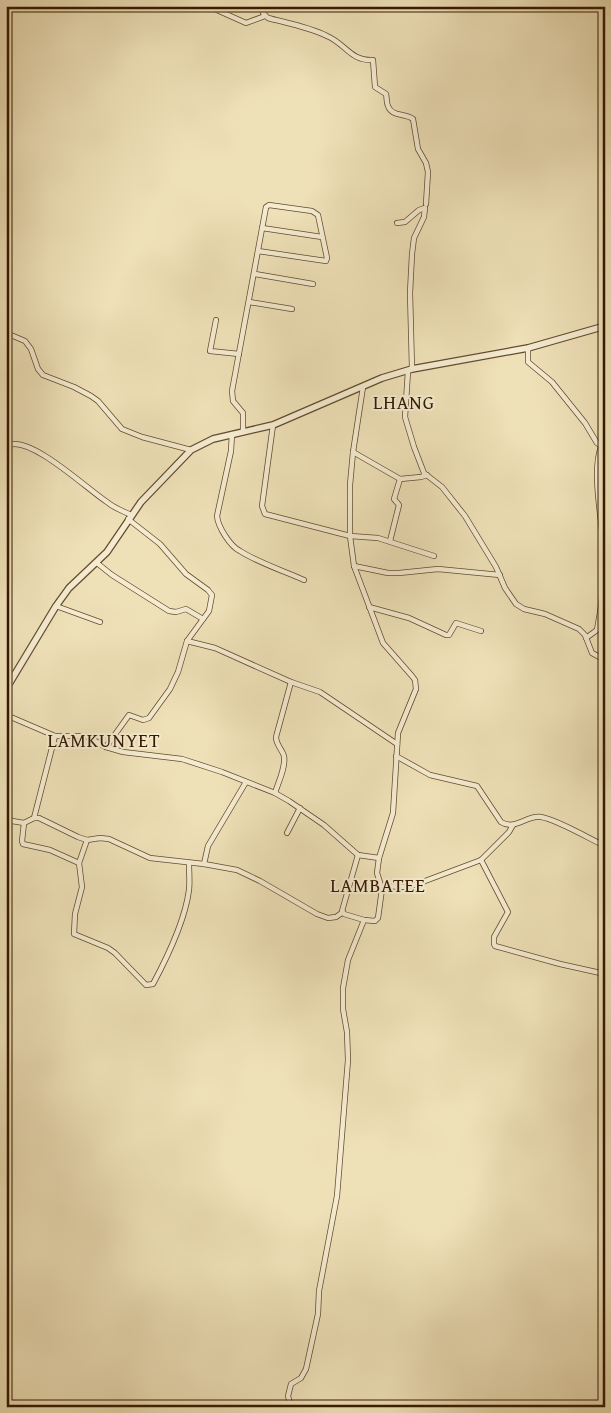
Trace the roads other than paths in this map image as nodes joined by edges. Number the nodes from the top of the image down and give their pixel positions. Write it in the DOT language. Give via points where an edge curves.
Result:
graph roads {
  1 [pos="208,6"];
  2 [pos="263,6"];
  3 [pos="265,16"];
  4 [pos="426,204"];
  5 [pos="397,222"];
  6 [pos="262,228"];
  7 [pos="322,237"];
  8 [pos="258,251"];
  9 [pos="254,274"];
  10 [pos="313,284"];
  11 [pos="249,302"];
  12 [pos="292,309"];
  13 [pos="216,320"];
  14 [pos="605,326"];
  15 [pos="6,333"];
  16 [pos="528,348"];
  17 [pos="239,354"];
  18 [pos="410,370"];
  19 [pos="363,387"];
  20 [pos="273,425"];
  21 [pos="243,432"];
  22 [pos="232,434"];
  23 [pos="603,448"];
  24 [pos="6,449"];
  25 [pos="191,450"];
  26 [pos="353,452"];
  27 [pos="427,475"];
  28 [pos="400,479"];
  29 [pos="129,517"];
  30 [pos="350,536"];
  31 [pos="390,542"];
  32 [pos="434,556"];
  33 [pos="97,563"];
  34 [pos="354,566"];
  35 [pos="500,575"];
  36 [pos="304,580"];
  37 [pos="56,606"];
  38 [pos="368,607"];
  39 [pos="203,618"];
  40 [pos="100,622"];
  41 [pos="481,631"];
  42 [pos="586,638"];
  43 [pos="187,641"];
  44 [pos="605,660"];
  45 [pos="291,682"];
  46 [pos="6,689"];
  47 [pos="6,715"];
  48 [pos="55,736"];
  49 [pos="396,744"];
  50 [pos="106,747"];
  51 [pos="396,756"];
  52 [pos="246,782"];
  53 [pos="275,793"];
  54 [pos="300,808"];
  55 [pos="34,818"];
  56 [pos="6,820"];
  57 [pos="24,823"];
  58 [pos="513,825"];
  59 [pos="287,834"];
  60 [pos="87,840"];
  61 [pos="605,846"];
  62 [pos="358,855"];
  63 [pos="379,858"];
  64 [pos="481,860"];
  65 [pos="79,863"];
  66 [pos="189,863"];
  67 [pos="204,864"];
  68 [pos="381,886"];
  69 [pos="343,912"];
  70 [pos="364,920"];
  71 [pos="605,974"];
  72 [pos="291,1407"];
  1 -- 3 [label="street" via="246,23"];
  2 -- 3 [label="street"];
  3 -- 4 [label="street" via="328,36 359,59 373,60 375,87 386,94 390,110 413,119 418,149 428,172"];
  5 -- 18 [label="street" via="405,222 425,208 412,254"];
  6 -- 7 [label="street"];
  6 -- 7 [label="street" via="267,206 312,211 318,215"];
  6 -- 8 [label="street"];
  7 -- 8 [label="street" via="326,261"];
  8 -- 9 [label="street"];
  9 -- 10 [label="street"];
  9 -- 11 [label="street"];
  11 -- 12 [label="street"];
  11 -- 17 [label="street"];
  13 -- 17 [label="street" via="210,351"];
  14 -- 16 [label="street"];
  15 -- 25 [label="street" via="25,341 42,375 91,396 122,429"];
  16 -- 18 [label="street"];
  16 -- 23 [label="street" via="528,362 552,382"];
  17 -- 21 [label="street" via="232,391 233,401 243,413"];
  18 -- 19 [label="street"];
  18 -- 27 [label="street" via="405,417 420,465"];
  19 -- 20 [label="street"];
  19 -- 26 [label="street"];
  20 -- 21 [label="street"];
  20 -- 30 [label="street" via="263,513"];
  21 -- 22 [label="street"];
  22 -- 25 [label="street"];
  22 -- 36 [label="street" via="217,516 219,524 240,551"];
  23 -- 42 [label="street" via="597,463 604,552 602,603 597,630"];
  24 -- 29 [label="street" via="18,443 44,454"];
  25 -- 29 [label="street"];
  26 -- 28 [label="street"];
  26 -- 30 [label="street"];
  27 -- 28 [label="street"];
  27 -- 35 [label="street" via="444,489 465,516"];
  28 -- 31 [label="street" via="394,499 399,505"];
  29 -- 33 [label="street"];
  29 -- 39 [label="street" via="160,544 186,574 212,595"];
  30 -- 31 [label="street"];
  30 -- 34 [label="street"];
  31 -- 32 [label="street"];
  33 -- 37 [label="street"];
  33 -- 39 [label="street" via="170,611 186,609"];
  34 -- 35 [label="street" via="394,573 438,569"];
  34 -- 38 [label="street"];
  35 -- 42 [label="street" via="518,606 568,623 582,631"];
  37 -- 40 [label="street"];
  37 -- 46 [label="street"];
  38 -- 41 [label="street" via="409,618 446,635 456,623"];
  38 -- 49 [label="street" via="383,643 416,685"];
  39 -- 43 [label="street"];
  42 -- 44 [label="street" via="592,653"];
  43 -- 45 [label="street" via="215,648"];
  43 -- 50 [label="street" via="170,689 149,718 143,720 129,715"];
  45 -- 49 [label="street" via="325,695"];
  45 -- 53 [label="street" via="276,740 284,762"];
  47 -- 48 [label="street"];
  48 -- 50 [label="street" via="82,735"];
  48 -- 55 [label="street"];
  49 -- 51 [label="street"];
  50 -- 52 [label="street" via="182,760"];
  51 -- 58 [label="street" via="430,775 477,786 501,822"];
  51 -- 63 [label="street" via="393,813"];
  52 -- 53 [label="street"];
  52 -- 67 [label="street" via="208,846"];
  53 -- 54 [label="street"];
  54 -- 59 [label="street"];
  54 -- 62 [label="street"];
  55 -- 57 [label="street"];
  55 -- 60 [label="street"];
  56 -- 57 [label="street"];
  57 -- 65 [label="street" via="23,844 50,850"];
  58 -- 61 [label="street" via="532,818 546,818"];
  58 -- 64 [label="street"];
  60 -- 65 [label="street"];
  60 -- 66 [label="street" via="109,839 150,858"];
  62 -- 63 [label="street"];
  62 -- 69 [label="street"];
  63 -- 68 [label="street" via="377,876"];
  64 -- 68 [label="street" via="408,886"];
  64 -- 71 [label="street" via="508,912 494,937 495,946"];
  65 -- 66 [label="street" via="82,887 74,934 115,952 148,986 153,984 162,966 184,913 189,890"];
  66 -- 67 [label="street"];
  67 -- 69 [label="street" via="237,870 328,918"];
  68 -- 70 [label="street" via="378,918 375,921"];
  69 -- 70 [label="street"];
  70 -- 72 [label="street" via="348,960 343,988 348,1060 337,1196 305,1374 291,1384 288,1396"];
}
